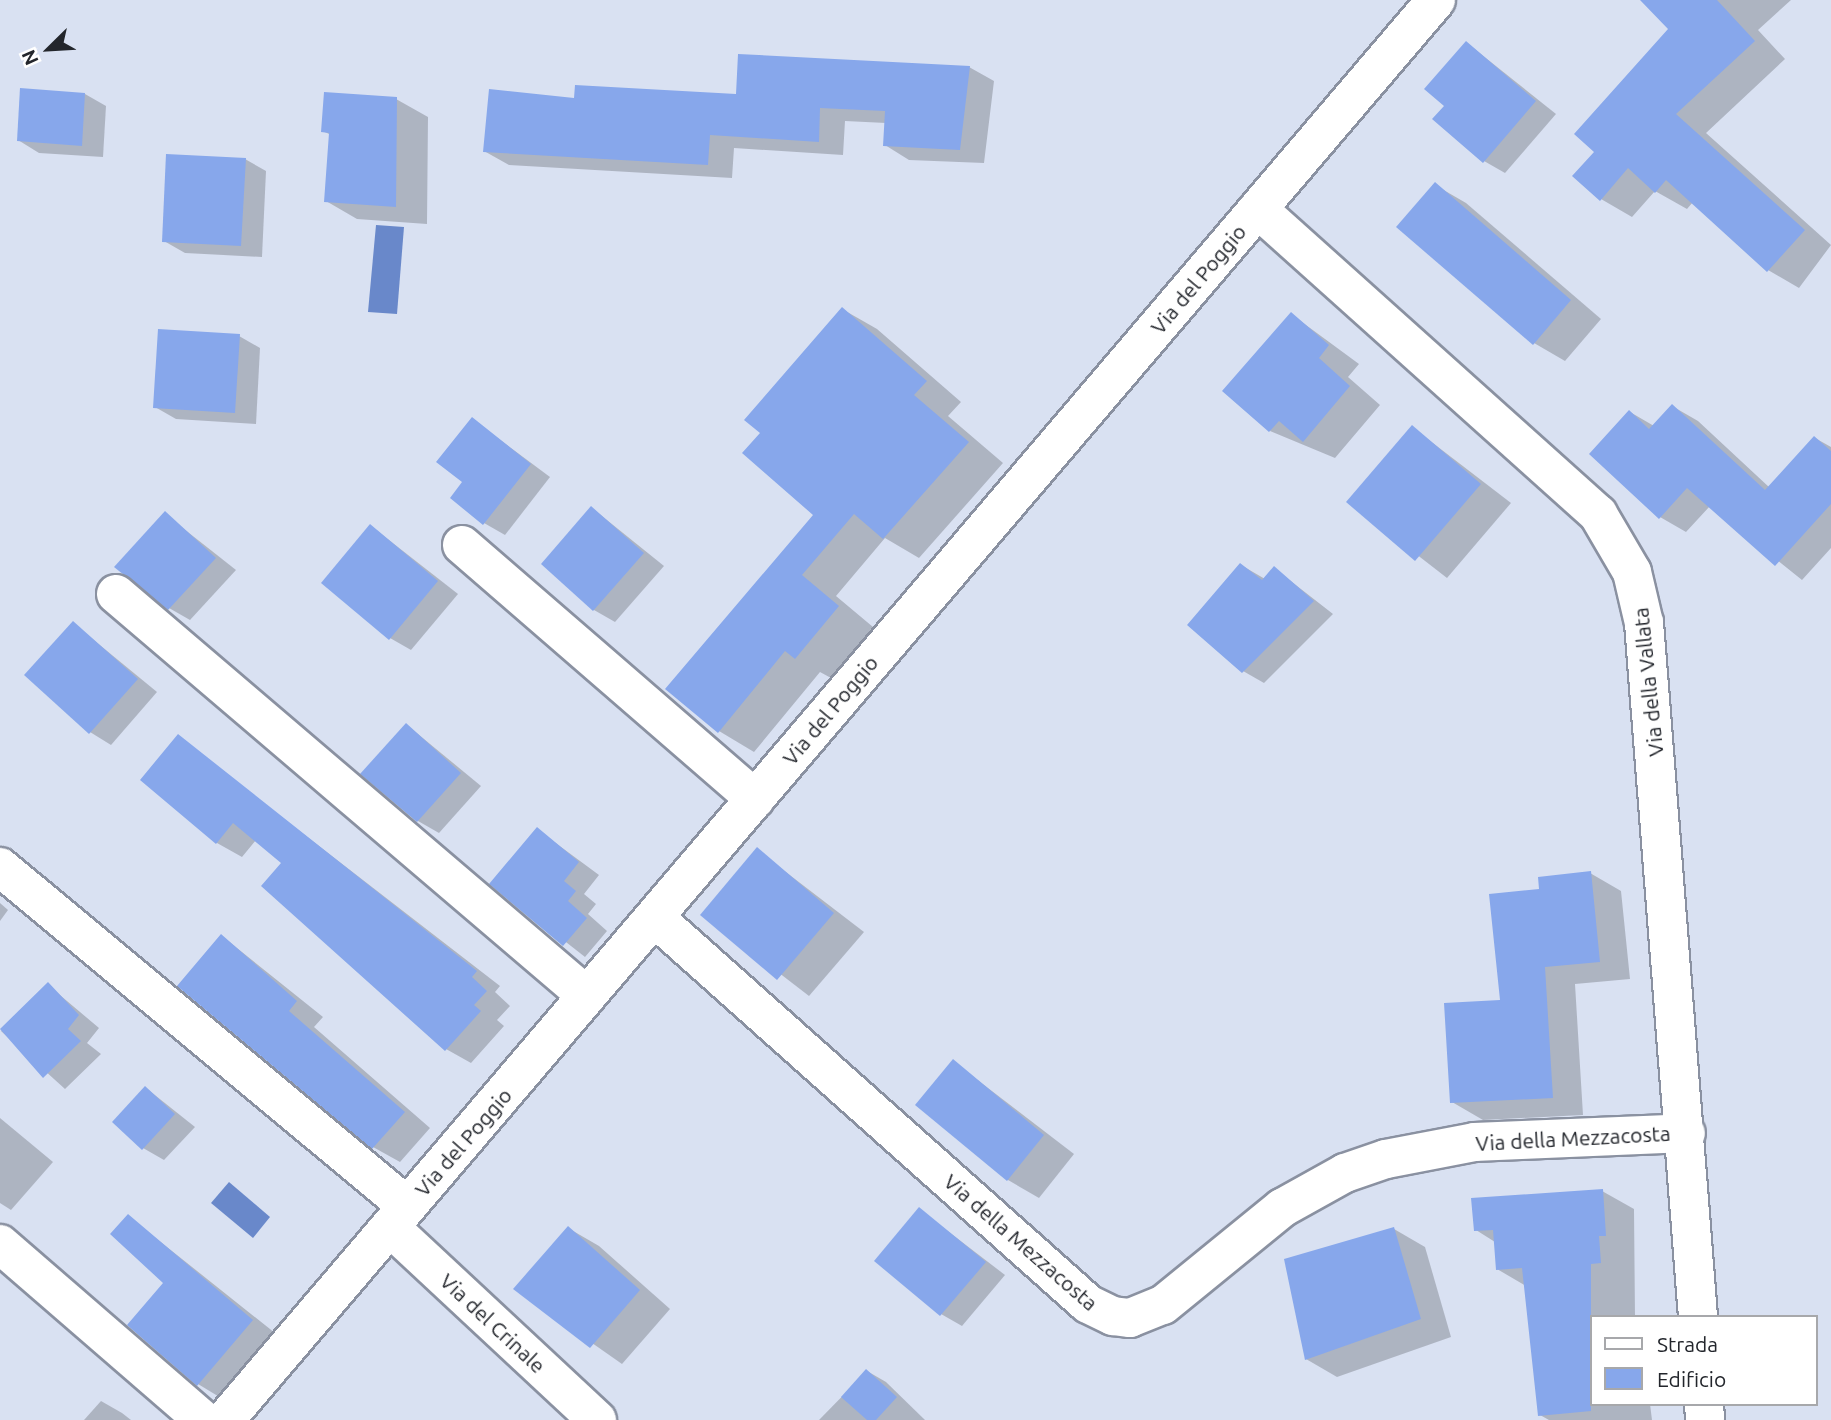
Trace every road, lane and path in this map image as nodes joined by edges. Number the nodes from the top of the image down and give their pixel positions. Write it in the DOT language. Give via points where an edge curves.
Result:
graph roads {
  1 [pos="1436,0"];
  2 [pos="1258,209"];
  3 [pos="462,545"];
  4 [pos="116,594"];
  5 [pos="755,799"];
  6 [pos="0,867"];
  7 [pos="654,917"];
  8 [pos="587,996"];
  9 [pos="1686,1133"];
  10 [pos="398,1217"];
  11 [pos="0,1244"];
  12 [pos="1698,1315"];
  13 [pos="204,1420"];
  14 [pos="225,1420"];
  15 [pos="597,1420"];
  1 -- 2 [label="street, Via del Poggio"];
  2 -- 5 [label="street, Via del Poggio"];
  2 -- 9 [label="street, Via della Vallata" via="1589,505 1626,559 1644,623"];
  3 -- 5 [label="street"];
  4 -- 8 [label="street"];
  5 -- 7 [label="street, Via del Poggio"];
  6 -- 10 [label="street, Via del Crinale"];
  7 -- 8 [label="street, Via del Poggio"];
  7 -- 9 [label="street, Via della Mezzacosta" via="1088,1304 1113,1317 1130,1318 1163,1305 1282,1208 1345,1173 1386,1159 1475,1142"];
  8 -- 10 [label="street, Via del Poggio"];
  9 -- 12 [label="street, Via della Vallata"];
  10 -- 14 [label="street, Via del Poggio"];
  10 -- 15 [label="street, Via del Crinale"];
  11 -- 13 [label="street"];
}
